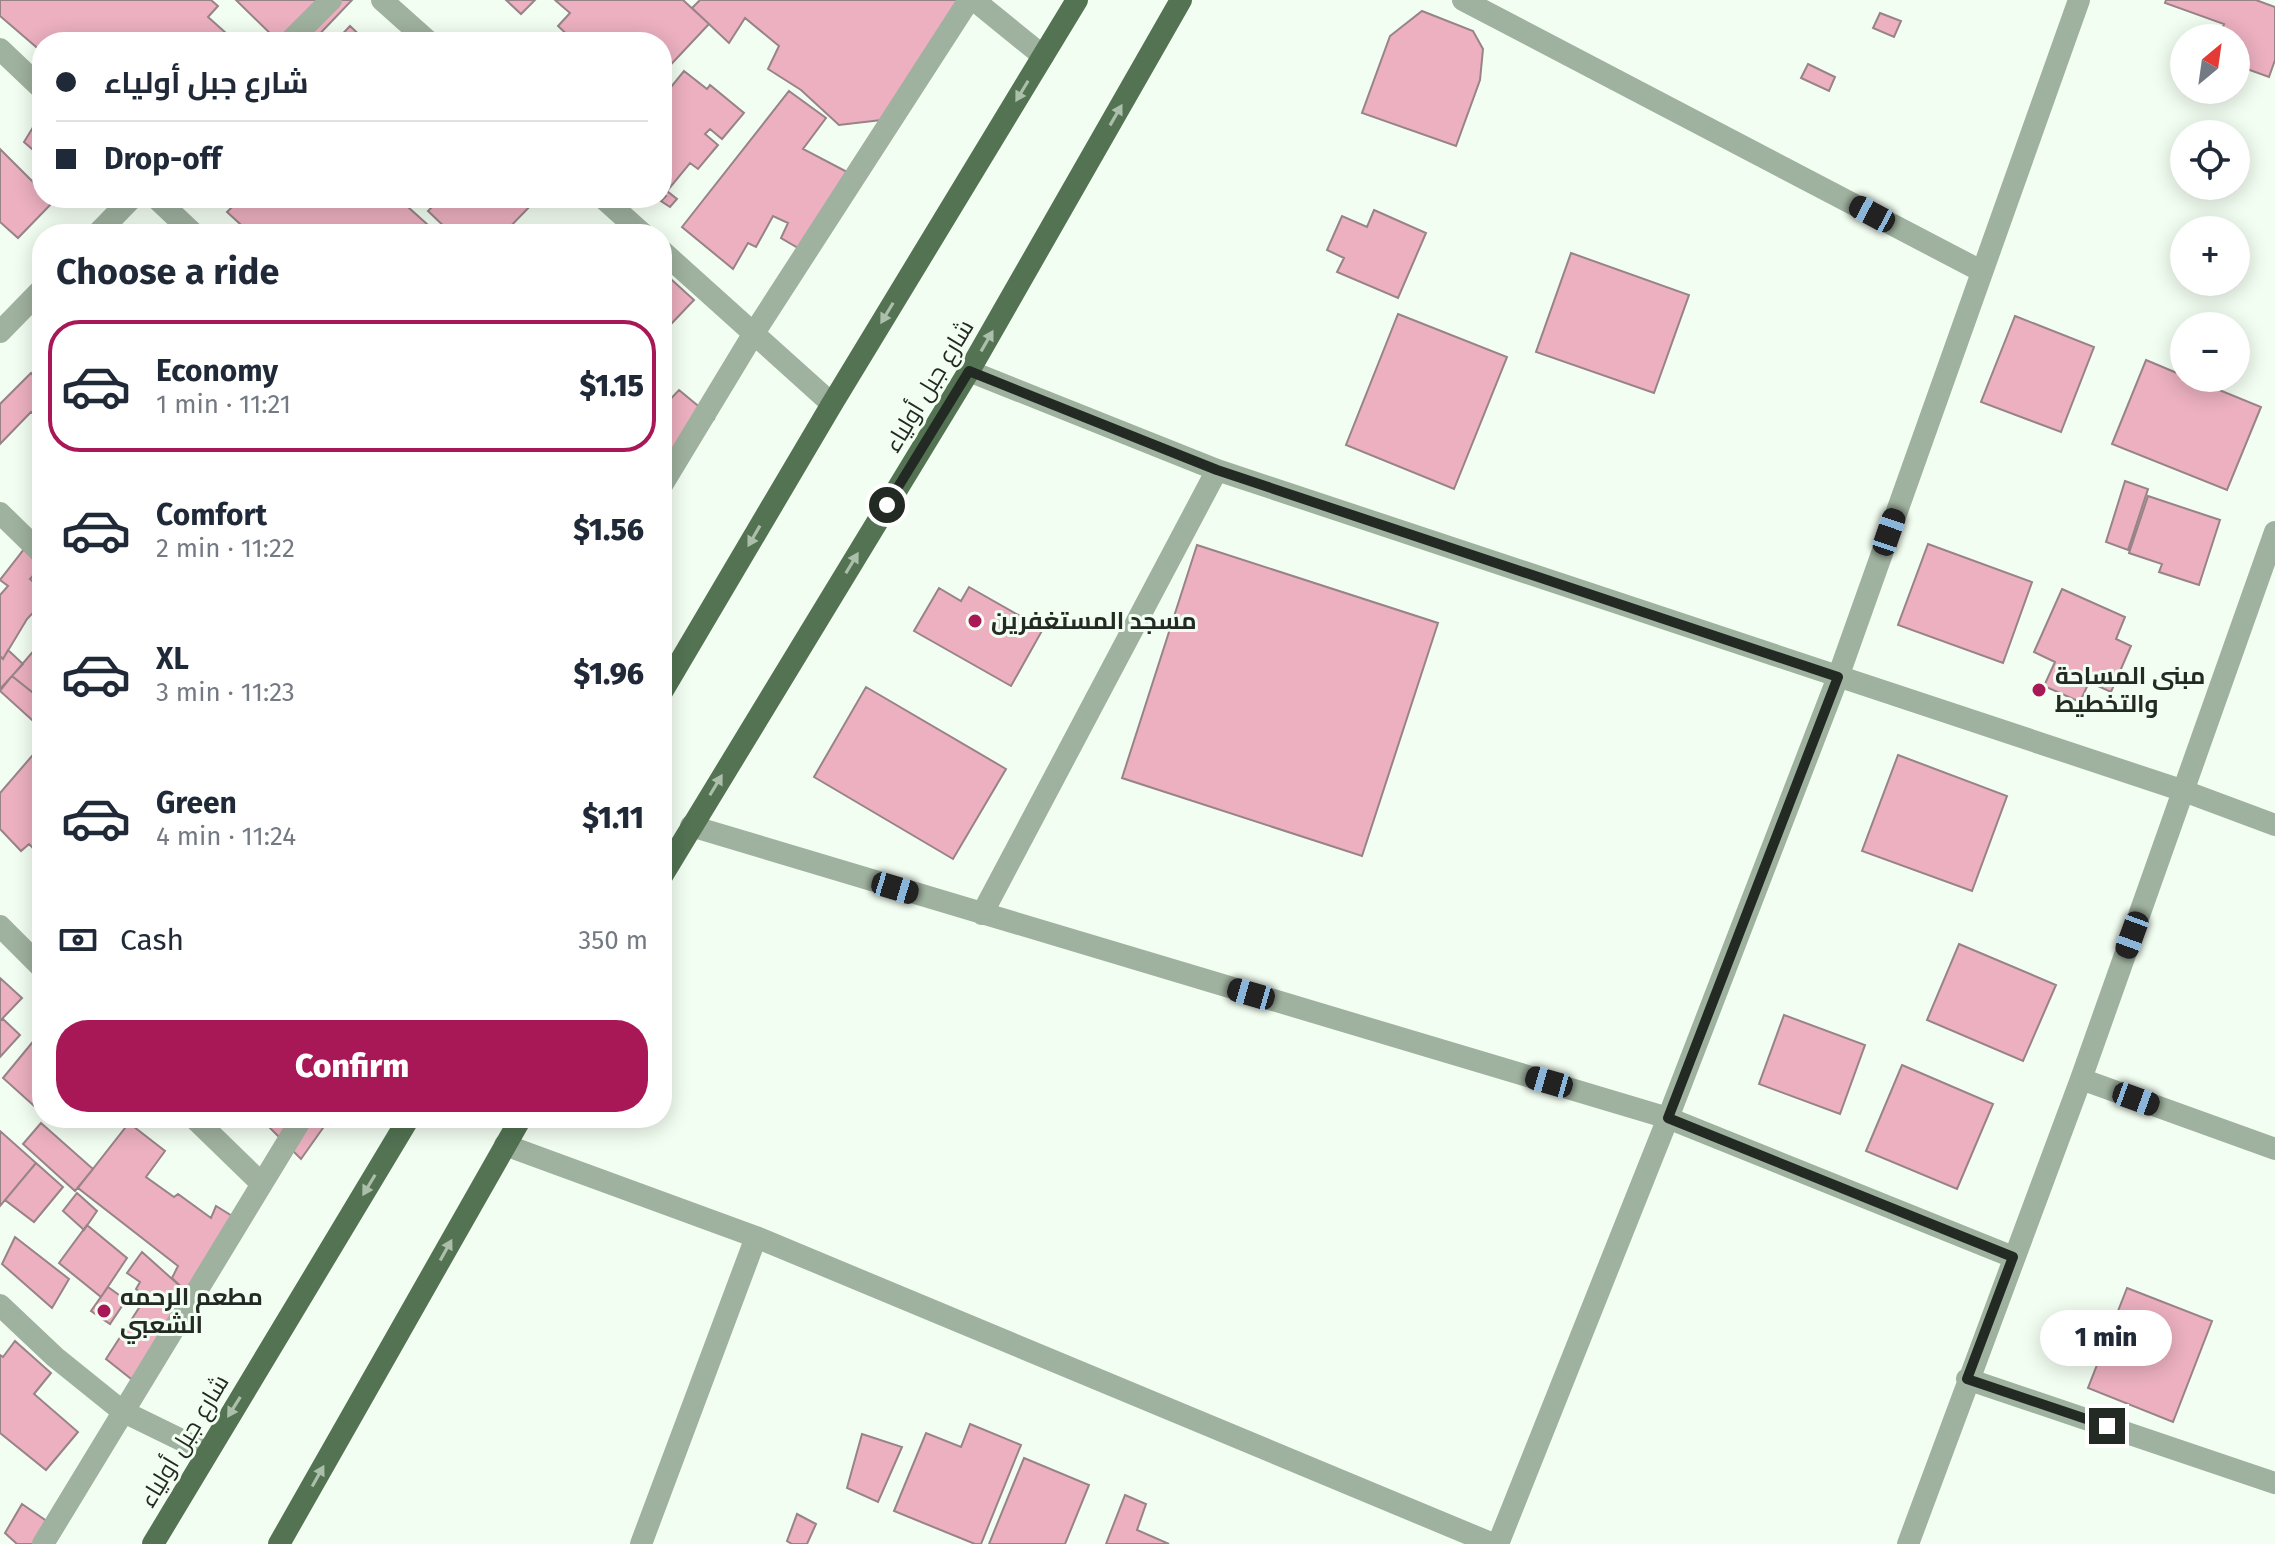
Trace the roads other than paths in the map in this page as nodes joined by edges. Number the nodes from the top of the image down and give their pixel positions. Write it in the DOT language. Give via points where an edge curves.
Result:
graph roads {
  1 [pos="331,0"];
  2 [pos="382,0"];
  3 [pos="972,0"];
  4 [pos="1077,0"];
  5 [pos="1181,0"];
  6 [pos="1463,0"];
  7 [pos="2079,0"];
  8 [pos="299,32"];
  9 [pos="418,32"];
  10 [pos="0,49"];
  11 [pos="1043,56"];
  12 [pos="32,79"];
  13 [pos="122,208"];
  14 [pos="167,208"];
  15 [pos="614,208"];
  16 [pos="107,224"];
  17 [pos="183,224"];
  18 [pos="632,224"];
  19 [pos="672,260"];
  20 [pos="1981,271"];
  21 [pos="32,299"];
  22 [pos="0,332"];
  23 [pos="754,333"];
  24 [pos="969,371"];
  25 [pos="832,404"];
  26 [pos="672,468"];
  27 [pos="1217,470"];
  28 [pos="0,513"];
  29 [pos="2275,532"];
  30 [pos="32,544"];
  31 [pos="672,667"];
  32 [pos="1838,677"];
  33 [pos="2184,791"];
  34 [pos="2275,825"];
  35 [pos="691,826"];
  36 [pos="672,859"];
  37 [pos="982,914"];
  38 [pos="0,926"];
  39 [pos="32,958"];
  40 [pos="2081,1079"];
  41 [pos="1668,1118"];
  42 [pos="204,1128"];
  43 [pos="296,1128"];
  44 [pos="403,1128"];
  45 [pos="515,1128"];
  46 [pos="505,1145"];
  47 [pos="2275,1149"];
  48 [pos="262,1184"];
  49 [pos="756,1237"];
  50 [pos="2013,1257"];
  51 [pos="0,1305"];
  52 [pos="1967,1379"];
  53 [pos="122,1411"];
  54 [pos="206,1452"];
  55 [pos="2275,1483"];
  56 [pos="43,1544"];
  57 [pos="153,1544"];
  58 [pos="279,1544"];
  59 [pos="641,1544"];
  60 [pos="1496,1544"];
  61 [pos="1908,1544"];
  1 -- 8 [label="street"];
  2 -- 9 [label="street"];
  3 -- 11 [label="street"];
  3 -- 23 [label="street"];
  4 -- 11 [label="main road"];
  24 -- 5 [label="main road, شارع جبل أولياء, one-way"];
  6 -- 20 [label="street"];
  7 -- 20 [label="street"];
  10 -- 12 [label="street"];
  11 -- 25 [label="main road, one-way"];
  13 -- 16 [label="street"];
  14 -- 17 [label="street"];
  15 -- 18 [label="street"];
  19 -- 23 [label="street"];
  20 -- 32 [label="street"];
  21 -- 22 [label="street"];
  23 -- 25 [label="street"];
  23 -- 26 [label="street"];
  24 -- 27 [label="street"];
  35 -- 24 [label="main road, شارع جبل أولياء, one-way"];
  25 -- 31 [label="main road, one-way"];
  27 -- 32 [label="street"];
  27 -- 37 [label="street"];
  28 -- 30 [label="street"];
  29 -- 33 [label="street"];
  32 -- 33 [label="street"];
  32 -- 41 [label="street"];
  33 -- 34 [label="street"];
  33 -- 40 [label="street"];
  35 -- 36 [label="main road, شارع جبل أولياء"];
  35 -- 37 [label="street"];
  37 -- 41 [label="street"];
  38 -- 39 [label="street"];
  40 -- 47 [label="street"];
  40 -- 50 [label="street"];
  41 -- 50 [label="street"];
  41 -- 60 [label="street"];
  42 -- 48 [label="street"];
  43 -- 48 [label="street"];
  44 -- 54 [label="main road, شارع جبل أولياء, one-way"];
  45 -- 46 [label="main road"];
  46 -- 49 [label="street"];
  58 -- 46 [label="main road, one-way"];
  48 -- 53 [label="street"];
  49 -- 59 [label="street"];
  49 -- 60 [label="street"];
  50 -- 52 [label="street"];
  51 -- 53 [label="street"];
  52 -- 55 [label="street"];
  52 -- 61 [label="street"];
  53 -- 54 [label="street"];
  53 -- 56 [label="street"];
  54 -- 57 [label="main road, شارع جبل أولياء"];
}
